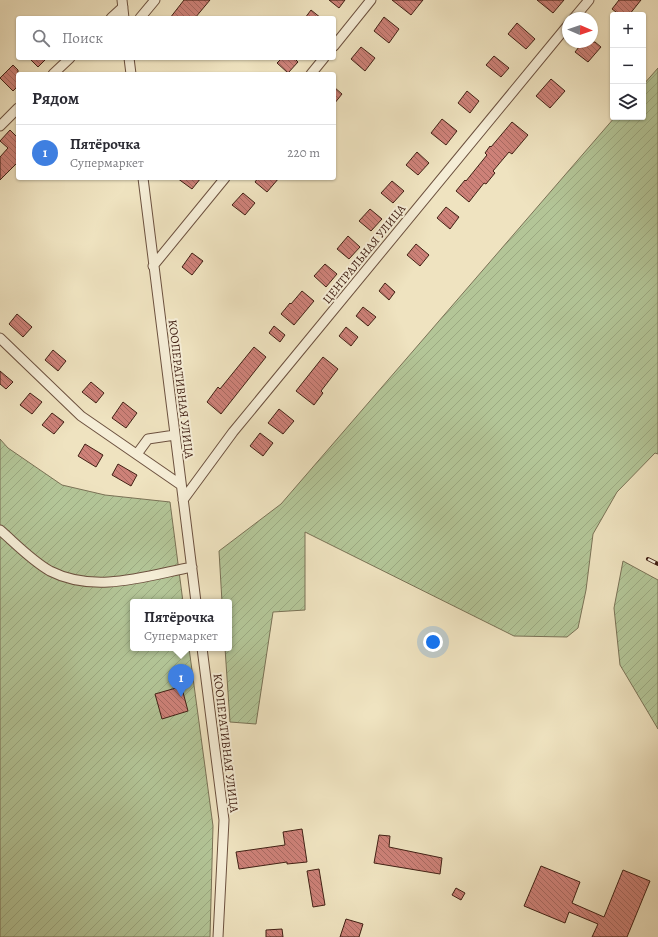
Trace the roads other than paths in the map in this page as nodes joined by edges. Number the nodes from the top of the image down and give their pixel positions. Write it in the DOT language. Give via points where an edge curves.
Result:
graph roads {
  1 [pos="155,0"];
  2 [pos="372,0"];
  3 [pos="589,0"];
  4 [pos="122,3"];
  5 [pos="579,12"];
  6 [pos="113,16"];
  7 [pos="124,16"];
  8 [pos="142,16"];
  9 [pos="562,32"];
  10 [pos="336,44"];
  11 [pos="68,60"];
  12 [pos="129,60"];
  13 [pos="322,60"];
  14 [pos="56,72"];
  15 [pos="131,72"];
  16 [pos="313,72"];
  17 [pos="16,110"];
  18 [pos="0,126"];
  19 [pos="143,180"];
  20 [pos="223,180"];
  21 [pos="153,266"];
  22 [pos="0,338"];
  23 [pos="175,435"];
  24 [pos="137,454"];
  25 [pos="181,485"];
  26 [pos="183,500"];
  27 [pos="0,530"];
  28 [pos="192,567"];
  29 [pos="196,599"];
  30 [pos="202,651"];
  31 [pos="218,937"];
  1 -- 8 [label="street"];
  2 -- 10 [label="street"];
  3 -- 5 [label="street"];
  4 -- 6 [label="street"];
  4 -- 7 [label="street"];
  9 -- 26 [label="street, ЦЕНТРАЛЬНАЯ УЛИЦА" via="233,432"];
  11 -- 14 [label="street"];
  12 -- 15 [label="street"];
  13 -- 16 [label="street"];
  17 -- 18 [label="street"];
  19 -- 21 [label="street, КООПЕРАТИВНАЯ УЛИЦА"];
  20 -- 21 [label="street"];
  21 -- 23 [label="street, КООПЕРАТИВНАЯ УЛИЦА"];
  22 -- 24 [label="street" via="81,416"];
  23 -- 24 [label="street" via="148,439"];
  23 -- 25 [label="street, КООПЕРАТИВНАЯ УЛИЦА"];
  24 -- 25 [label="street"];
  25 -- 26 [label="street, КООПЕРАТИВНАЯ УЛИЦА"];
  26 -- 28 [label="street, КООПЕРАТИВНАЯ УЛИЦА"];
  27 -- 28 [label="street" via="51,571 90,583 122,581"];
  28 -- 29 [label="street, КООПЕРАТИВНАЯ УЛИЦА"];
  30 -- 31 [label="street, КООПЕРАТИВНАЯ УЛИЦА" via="224,820"];
}
